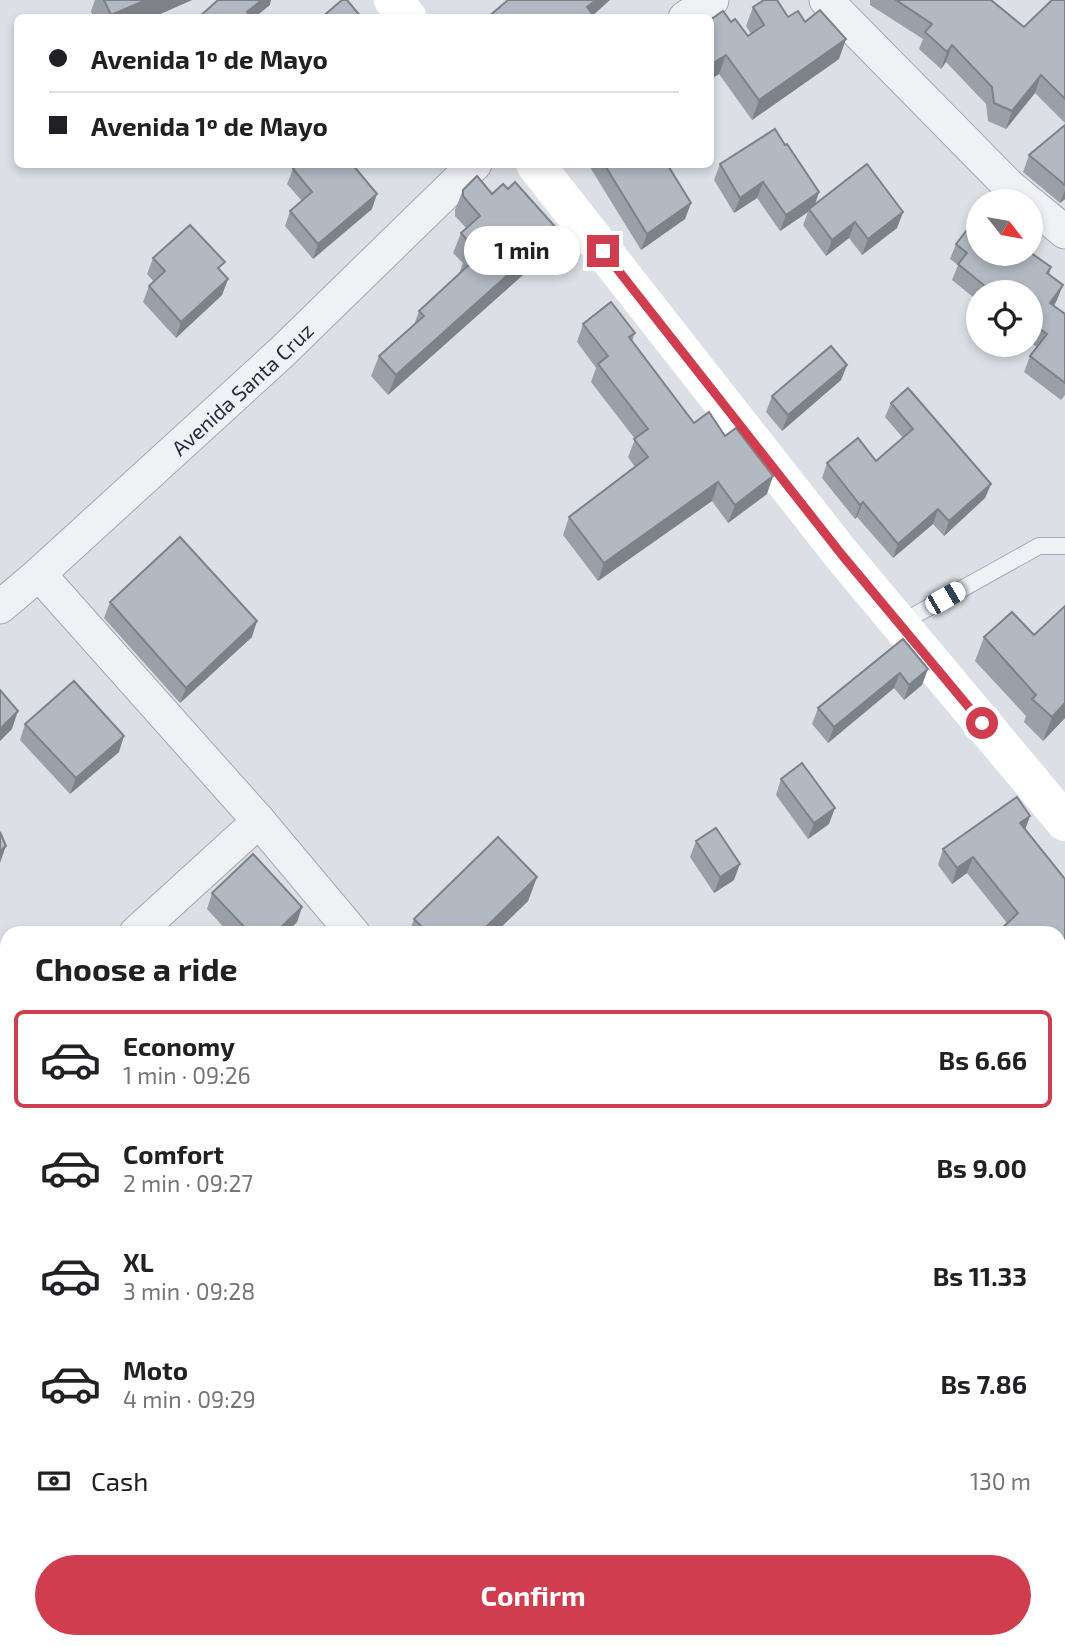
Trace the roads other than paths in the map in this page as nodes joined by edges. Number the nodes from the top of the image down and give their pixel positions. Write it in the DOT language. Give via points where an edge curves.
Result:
graph roads {
  1 [pos="393,0"];
  2 [pos="712,0"];
  3 [pos="826,0"];
  4 [pos="405,14"];
  5 [pos="691,14"];
  6 [pos="471,168"];
  7 [pos="538,168"];
  8 [pos="1013,189"];
  9 [pos="1043,215"];
  10 [pos="1065,233"];
  11 [pos="1065,546"];
  12 [pos="39,574"];
  13 [pos="0,607"];
  14 [pos="899,624"];
  15 [pos="259,821"];
  16 [pos="1065,822"];
  17 [pos="143,926"];
  18 [pos="347,926"];
  1 -- 4 [label="main road"];
  2 -- 5 [label="street"];
  3 -- 8 [label="street"];
  6 -- 12 [label="street, Avenida Santa Cruz" via="281,353"];
  7 -- 14 [label="main road"];
  9 -- 10 [label="street"];
  11 -- 14 [label="lane" via="1039,546"];
  12 -- 13 [label="street, Avenida Santa Cruz"];
  12 -- 15 [label="street"];
  14 -- 16 [label="main road"];
  15 -- 17 [label="street"];
  15 -- 18 [label="street"];
}
